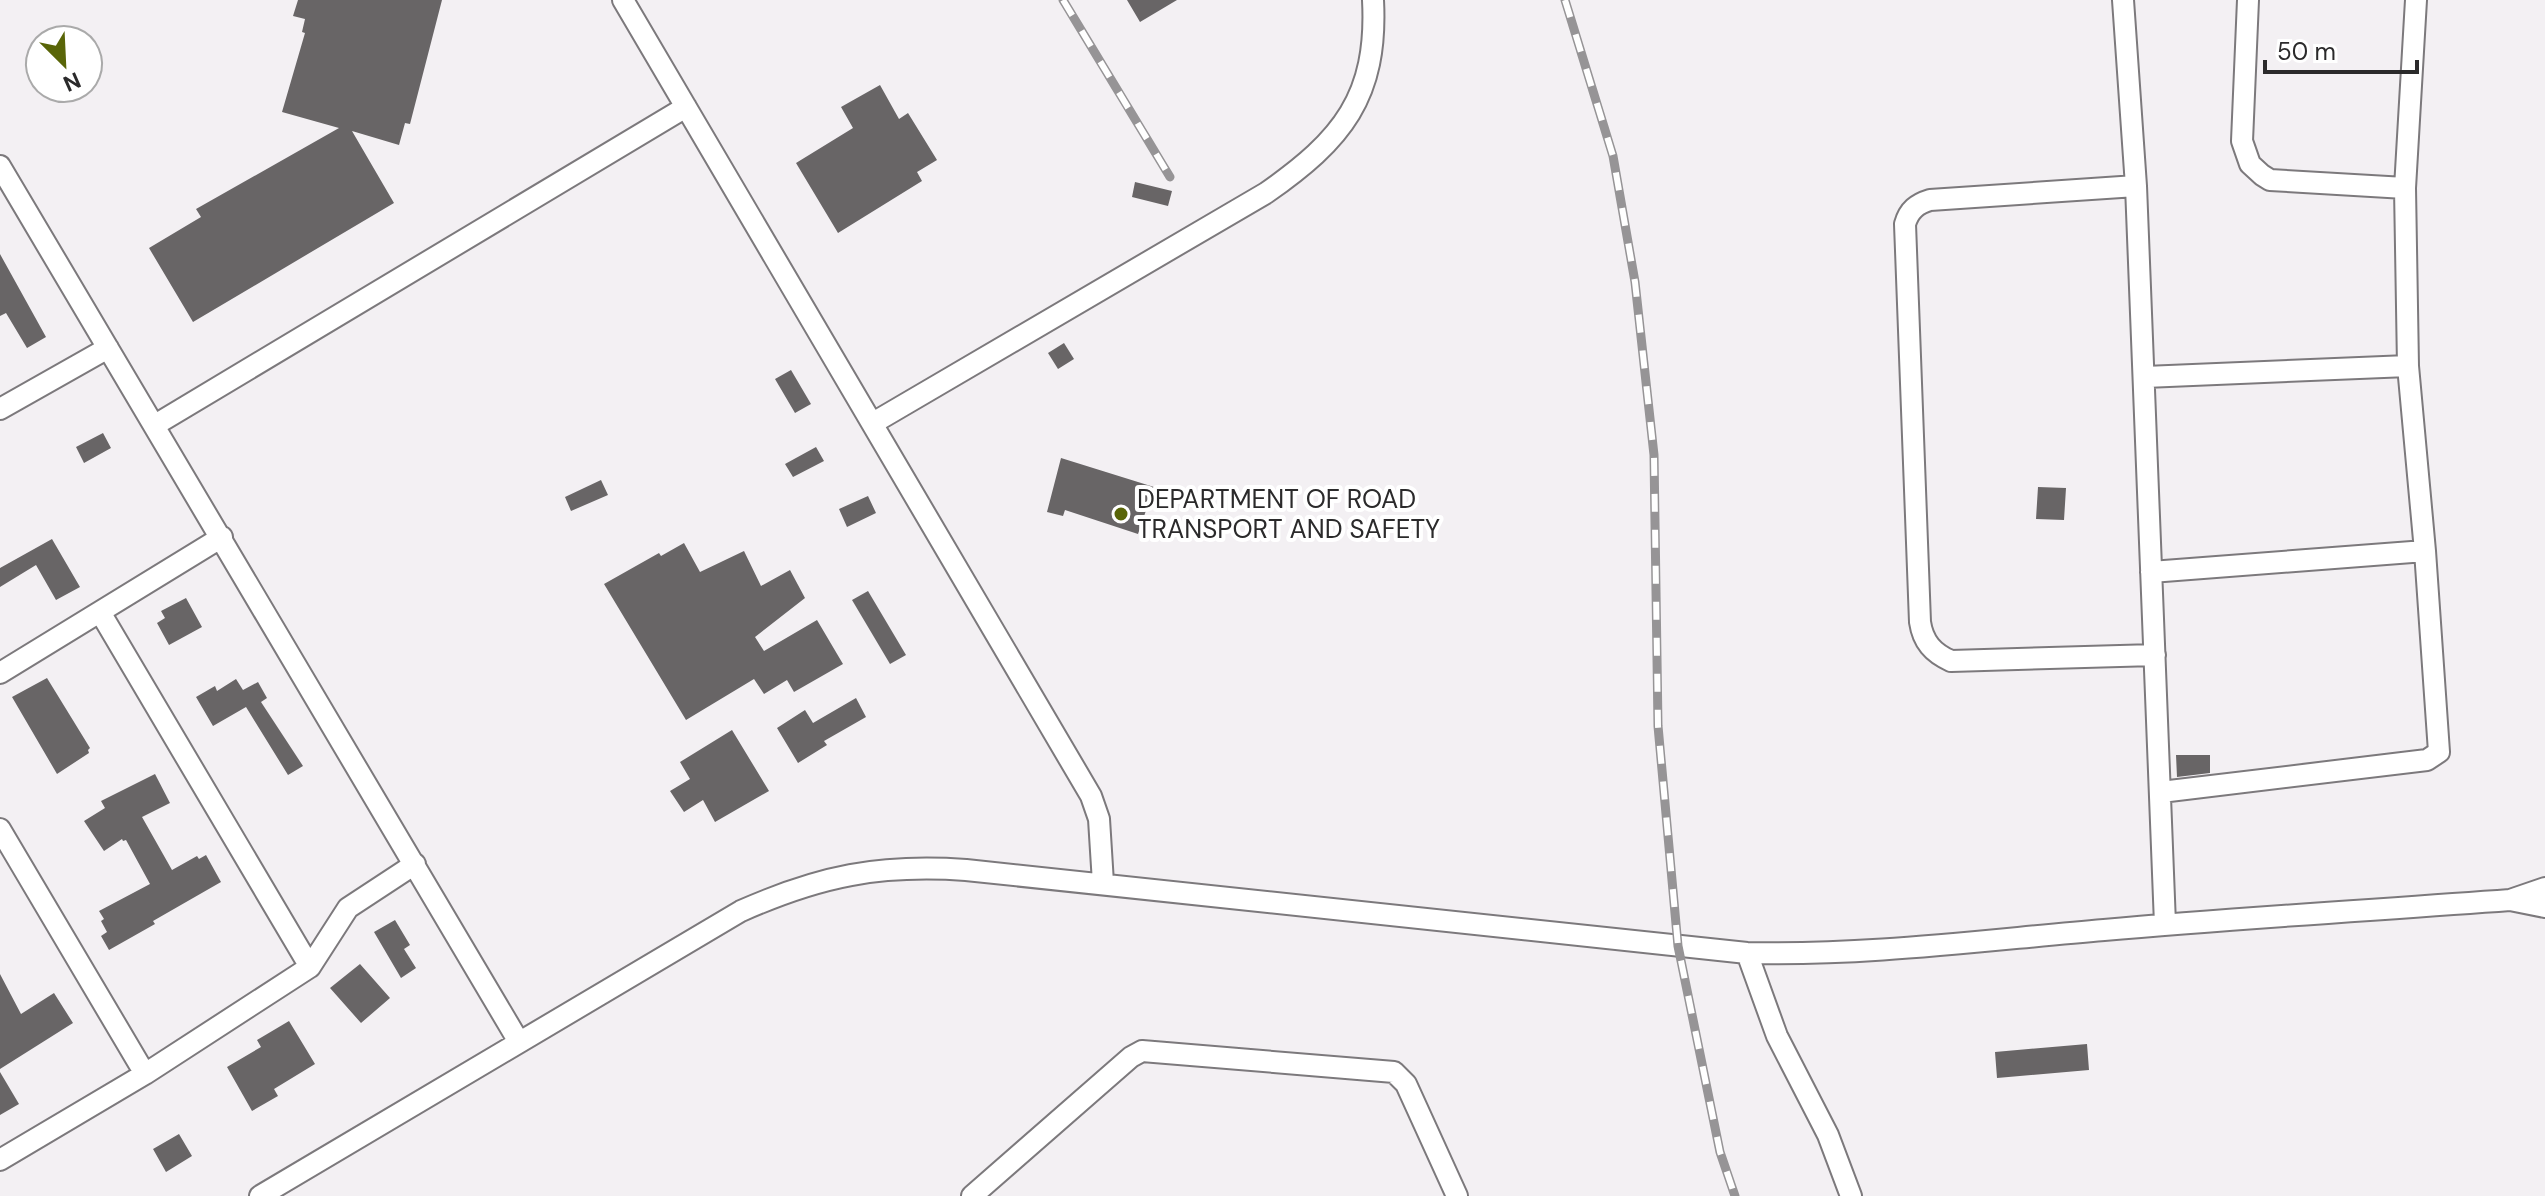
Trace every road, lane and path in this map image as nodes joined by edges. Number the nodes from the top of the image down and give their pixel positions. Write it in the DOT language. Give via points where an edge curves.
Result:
graph roads {
  1 [pos="623,0"];
  2 [pos="1373,0"];
  3 [pos="2123,0"];
  4 [pos="2248,0"];
  5 [pos="2416,0"];
  6 [pos="686,107"];
  7 [pos="0,166"];
  8 [pos="2136,186"];
  9 [pos="2405,188"];
  10 [pos="108,348"];
  11 [pos="2408,366"];
  12 [pos="2145,377"];
  13 [pos="0,409"];
  14 [pos="873,423"];
  15 [pos="155,425"];
  16 [pos="222,537"];
  17 [pos="2425,551"];
  18 [pos="2151,572"];
  19 [pos="100,612"];
  20 [pos="2155,655"];
  21 [pos="0,673"];
  22 [pos="2161,792"];
  23 [pos="0,829"];
  24 [pos="415,864"];
  25 [pos="1103,883"];
  26 [pos="2545,888"];
  27 [pos="2510,900"];
  28 [pos="2545,907"];
  29 [pos="2165,924"];
  30 [pos="1747,953"];
  31 [pos="310,967"];
  32 [pos="519,1042"];
  33 [pos="145,1074"];
  34 [pos="0,1160"];
  35 [pos="260,1196"];
  36 [pos="972,1196"];
  37 [pos="1457,1196"];
  38 [pos="1851,1196"];
  1 -- 6 [label="street"];
  2 -- 14 [label="street" via="1373,49 1355,105 1333,139 1304,166"];
  3 -- 8 [label="street"];
  4 -- 9 [label="street" via="2242,141 2250,164 2270,180"];
  5 -- 9 [label="street"];
  6 -- 14 [label="street"];
  6 -- 15 [label="street"];
  7 -- 10 [label="street"];
  8 -- 12 [label="street"];
  8 -- 20 [label="street" via="1930,200 1907,216 1920,622 1932,650 1951,661"];
  9 -- 11 [label="street"];
  10 -- 13 [label="street"];
  10 -- 15 [label="street"];
  11 -- 12 [label="street"];
  11 -- 17 [label="street"];
  12 -- 18 [label="street"];
  14 -- 25 [label="street" via="1091,796 1099,819"];
  15 -- 16 [label="street"];
  16 -- 19 [label="street"];
  16 -- 24 [label="street"];
  17 -- 18 [label="street"];
  17 -- 22 [label="street" via="2436,755"];
  18 -- 20 [label="street"];
  19 -- 21 [label="street"];
  19 -- 31 [label="street"];
  20 -- 22 [label="street"];
  22 -- 29 [label="street"];
  23 -- 33 [label="street"];
  24 -- 31 [label="street" via="348,908"];
  24 -- 32 [label="street"];
  25 -- 30 [label="street"];
  25 -- 32 [label="street" via="914,867 823,880 741,911"];
  26 -- 27 [label="street"];
  27 -- 28 [label="street"];
  27 -- 29 [label="street"];
  29 -- 30 [label="street" via="1852,952"];
  30 -- 38 [label="street" via="1777,1036 1828,1135"];
  31 -- 33 [label="street"];
  32 -- 35 [label="street"];
  33 -- 34 [label="street"];
  36 -- 37 [label="street" via="1142,1051 1398,1074"];
}
